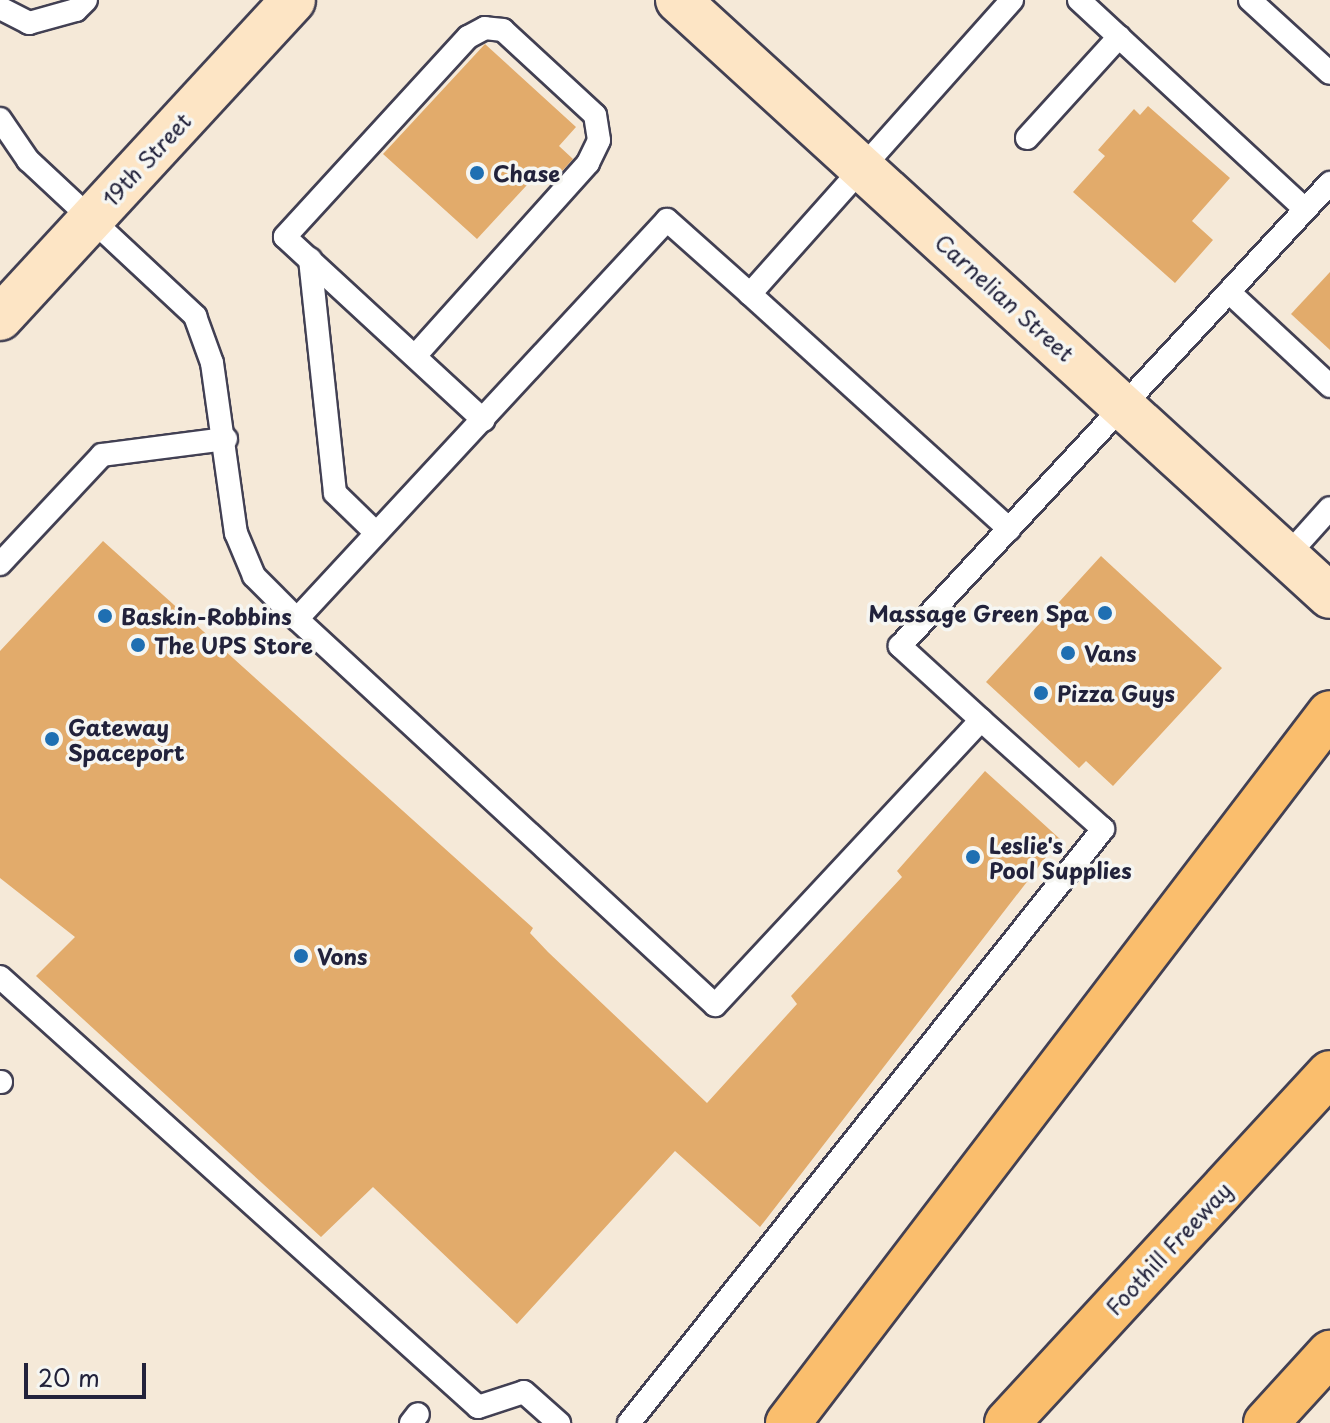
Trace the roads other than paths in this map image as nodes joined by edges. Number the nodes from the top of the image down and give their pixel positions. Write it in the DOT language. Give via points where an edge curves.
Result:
graph roads {
  1 [pos="86,0"];
  2 [pos="293,0"];
  3 [pos="678,0"];
  4 [pos="1012,0"];
  5 [pos="1079,0"];
  6 [pos="1250,0"];
  7 [pos="0,8"];
  8 [pos="1119,37"];
  9 [pos="1330,73"];
  10 [pos="0,119"];
  11 [pos="1027,138"];
  12 [pos="864,170"];
  13 [pos="1330,183"];
  14 [pos="1305,209"];
  15 [pos="91,219"];
  16 [pos="310,259"];
  17 [pos="1229,292"];
  18 [pos="750,294"];
  19 [pos="0,318"];
  20 [pos="415,356"];
  21 [pos="1330,386"];
  22 [pos="1122,402"];
  23 [pos="483,420"];
  24 [pos="226,439"];
  25 [pos="1330,508"];
  26 [pos="1009,529"];
  27 [pos="376,533"];
  28 [pos="1287,556"];
  29 [pos="0,564"];
  30 [pos="1330,596"];
  31 [pos="297,619"];
  32 [pos="1330,713"];
  33 [pos="981,720"];
  34 [pos="0,977"];
  35 [pos="1330,1073"];
  36 [pos="1330,1353"];
  37 [pos="559,1423"];
  38 [pos="629,1423"];
  39 [pos="788,1423"];
  40 [pos="1007,1423"];
  41 [pos="1266,1423"];
  1 -- 7 [label="lane" via="76,10 29,23"];
  2 -- 15 [label="main road, 19th Street"];
  3 -- 12 [label="main road, Carnelian Street"];
  4 -- 12 [label="lane"];
  5 -- 8 [label="lane"];
  6 -- 9 [label="lane"];
  8 -- 11 [label="lane"];
  8 -- 14 [label="lane"];
  10 -- 15 [label="lane" via="28,160"];
  12 -- 18 [label="lane"];
  12 -- 22 [label="main road, Carnelian Street"];
  13 -- 14 [label="lane"];
  14 -- 17 [label="lane"];
  15 -- 19 [label="main road, 19th Street"];
  15 -- 24 [label="lane" via="195,316 212,363"];
  16 -- 20 [label="lane"];
  16 -- 20 [label="lane" via="285,237 468,37 485,28 503,30 515,40 595,115 599,140 588,163"];
  16 -- 27 [label="lane" via="335,493"];
  17 -- 21 [label="lane"];
  17 -- 22 [label="lane"];
  18 -- 23 [label="lane" via="667,220"];
  18 -- 26 [label="lane"];
  20 -- 23 [label="lane"];
  22 -- 26 [label="lane"];
  22 -- 28 [label="main road, Carnelian Street"];
  23 -- 27 [label="lane"];
  24 -- 29 [label="lane" via="102,455"];
  24 -- 31 [label="lane" via="236,533 254,576"];
  25 -- 28 [label="lane"];
  26 -- 33 [label="lane" via="900,646"];
  27 -- 31 [label="lane"];
  28 -- 30 [label="main road, Carnelian Street"];
  31 -- 33 [label="lane" via="715,1005"];
  32 -- 39 [label="highway"];
  33 -- 38 [label="lane" via="1103,829"];
  34 -- 37 [label="lane" via="478,1407 524,1392"];
  35 -- 40 [label="highway, Foothill Freeway"];
  36 -- 41 [label="highway"];
}
